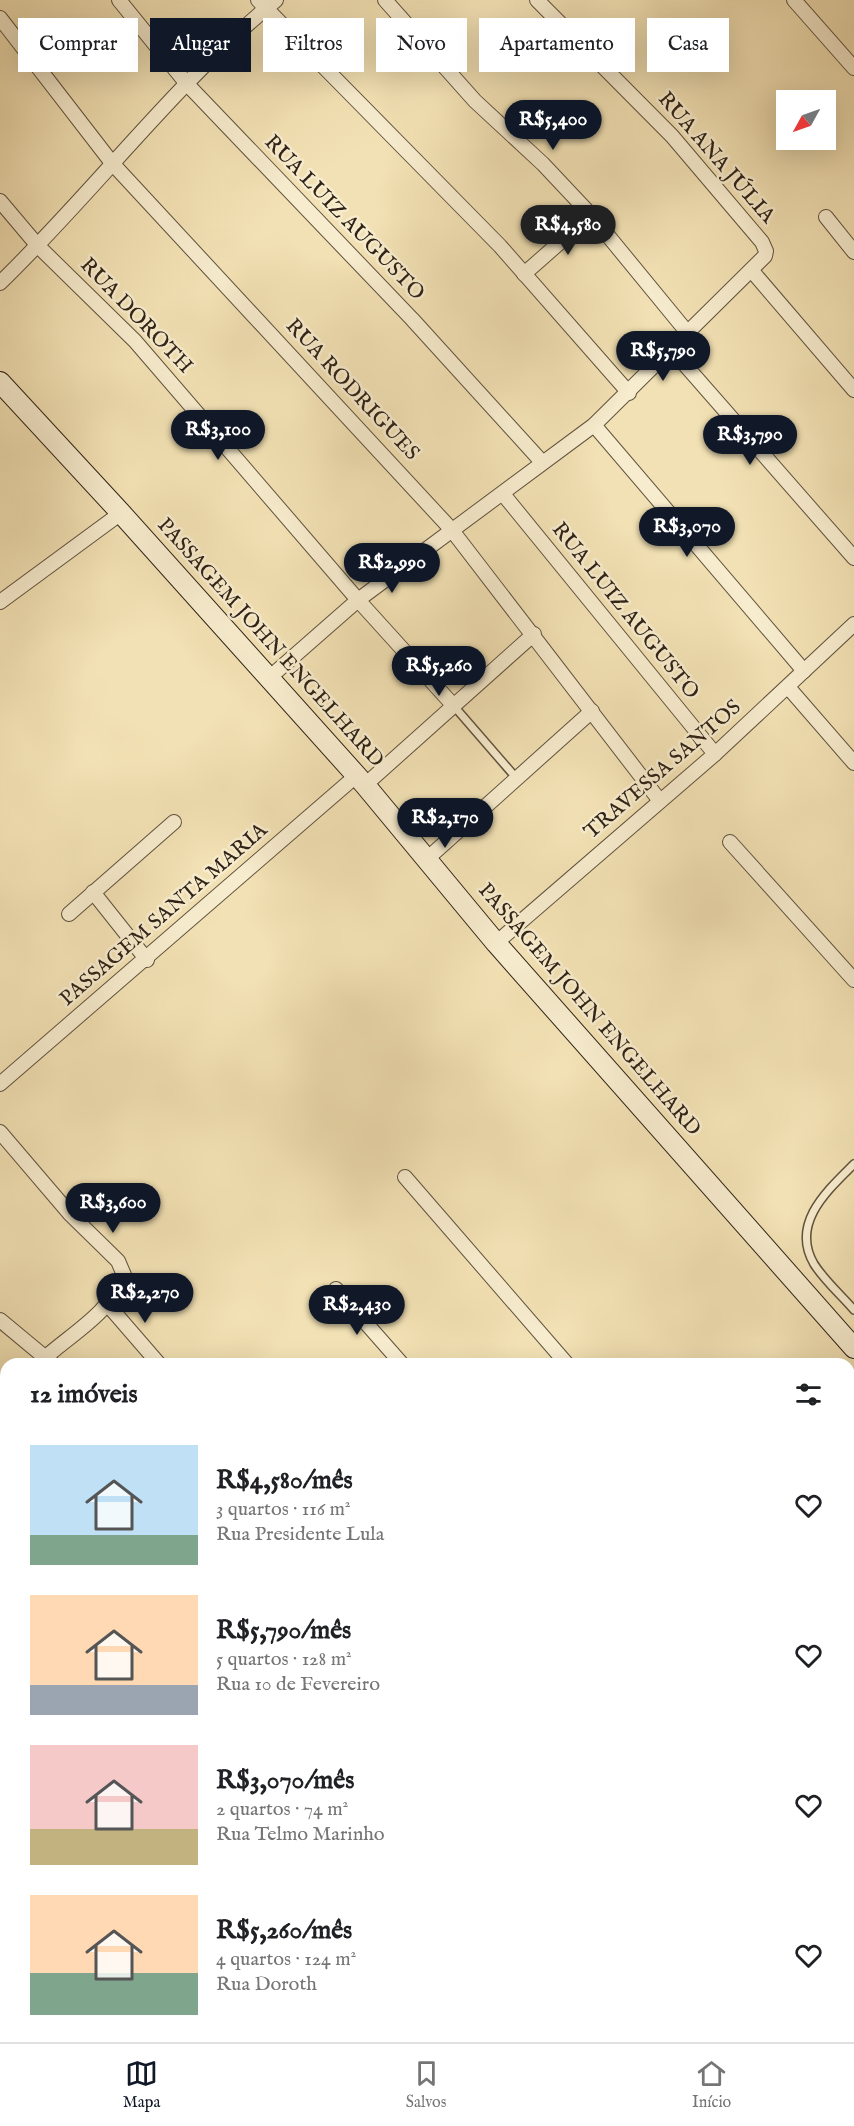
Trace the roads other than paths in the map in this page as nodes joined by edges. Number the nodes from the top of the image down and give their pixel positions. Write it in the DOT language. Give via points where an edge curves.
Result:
graph roads {
  1 [pos="120,0"];
  2 [pos="385,0"];
  3 [pos="537,0"];
  4 [pos="794,0"];
  5 [pos="267,3"];
  6 [pos="0,18"];
  7 [pos="854,68"];
  8 [pos="187,84"];
  9 [pos="112,163"];
  10 [pos="0,201"];
  11 [pos="591,215"];
  12 [pos="826,217"];
  13 [pos="38,246"];
  14 [pos="854,252"];
  15 [pos="752,271"];
  16 [pos="524,274"];
  17 [pos="0,283"];
  18 [pos="687,332"];
  19 [pos="672,350"];
  20 [pos="0,382"];
  21 [pos="854,390"];
  22 [pos="629,393"];
  23 [pos="594,425"];
  24 [pos="541,461"];
  25 [pos="502,494"];
  26 [pos="122,513"];
  27 [pos="451,529"];
  28 [pos="854,558"];
  29 [pos="1,599"];
  30 [pos="358,600"];
  31 [pos="854,624"];
  32 [pos="534,634"];
  33 [pos="804,671"];
  34 [pos="269,678"];
  35 [pos="788,687"];
  36 [pos="453,705"];
  37 [pos="592,711"];
  38 [pos="715,754"];
  39 [pos="854,762"];
  40 [pos="518,780"];
  41 [pos="361,781"];
  42 [pos="660,801"];
  43 [pos="174,822"];
  44 [pos="730,842"];
  45 [pos="428,858"];
  46 [pos="93,892"];
  47 [pos="69,914"];
  48 [pos="496,943"];
  49 [pos="147,960"];
  50 [pos="854,980"];
  51 [pos="0,1084"];
  52 [pos="0,1132"];
  53 [pos="854,1164"];
  54 [pos="405,1176"];
  55 [pos="336,1289"];
  56 [pos="108,1305"];
  57 [pos="854,1310"];
  58 [pos="0,1320"];
  59 [pos="854,1347"];
  60 [pos="42,1358"];
  61 [pos="48,1358"];
  62 [pos="154,1358"];
  63 [pos="397,1358"];
  64 [pos="562,1358"];
  1 -- 8 [label="street, RUA LUIZ AUGUSTO"];
  2 -- 11 [label="street" via="475,101"];
  3 -- 15 [label="street, RUA ANA JÚLIA" via="672,136 762,242 765,256"];
  4 -- 7 [label="street"];
  5 -- 8 [label="street"];
  5 -- 16 [label="street"];
  6 -- 9 [label="street, RUA RODRIGUES"];
  8 -- 9 [label="street"];
  8 -- 24 [label="street, RUA LUIZ AUGUSTO"];
  9 -- 13 [label="street"];
  9 -- 27 [label="street, RUA RODRIGUES"];
  10 -- 13 [label="street, RUA DOROTH"];
  11 -- 16 [label="street"];
  11 -- 18 [label="street"];
  12 -- 14 [label="street"];
  13 -- 17 [label="street"];
  13 -- 30 [label="street, RUA DOROTH" via="135,341"];
  15 -- 18 [label="street"];
  15 -- 21 [label="street"];
  16 -- 22 [label="street"];
  18 -- 19 [label="street"];
  19 -- 22 [label="street"];
  19 -- 28 [label="street"];
  20 -- 26 [label="main road, PASSAGEM JOHN ENGELHARD"];
  22 -- 23 [label="street"];
  23 -- 24 [label="street"];
  23 -- 33 [label="street"];
  24 -- 25 [label="street"];
  25 -- 27 [label="street"];
  25 -- 38 [label="street, RUA LUIZ AUGUSTO"];
  26 -- 29 [label="street"];
  26 -- 34 [label="main road, PASSAGEM JOHN ENGELHARD"];
  27 -- 30 [label="street"];
  27 -- 32 [label="street, RUA RODRIGUES"];
  30 -- 34 [label="street"];
  30 -- 36 [label="street, RUA DOROTH"];
  31 -- 33 [label="street, TRAVESSA SANTOS"];
  32 -- 36 [label="street, PASSAGEM SANTA MARIA"];
  32 -- 37 [label="street, RUA RODRIGUES"];
  33 -- 35 [label="street, TRAVESSA SANTOS"];
  34 -- 41 [label="main road, PASSAGEM JOHN ENGELHARD"];
  35 -- 38 [label="street, TRAVESSA SANTOS"];
  35 -- 39 [label="street"];
  36 -- 40 [label="lane"];
  36 -- 41 [label="street, PASSAGEM SANTA MARIA"];
  37 -- 40 [label="street"];
  37 -- 42 [label="street, RUA RODRIGUES"];
  38 -- 42 [label="street, TRAVESSA SANTOS"];
  40 -- 45 [label="street"];
  41 -- 45 [label="main road, PASSAGEM JOHN ENGELHARD"];
  41 -- 49 [label="street, PASSAGEM SANTA MARIA"];
  42 -- 48 [label="street, TRAVESSA SANTOS"];
  43 -- 46 [label="street"];
  44 -- 50 [label="street"];
  45 -- 48 [label="main road, PASSAGEM JOHN ENGELHARD"];
  46 -- 47 [label="street"];
  46 -- 49 [label="street"];
  48 -- 59 [label="main road, PASSAGEM JOHN ENGELHARD"];
  49 -- 51 [label="street, PASSAGEM SANTA MARIA"];
  52 -- 56 [label="street" via="70,1214 118,1261 124,1275"];
  53 -- 57 [label="lane" via="813,1208 807,1230 814,1264"];
  54 -- 64 [label="street"];
  55 -- 63 [label="street"];
  56 -- 61 [label="street"];
  56 -- 62 [label="street"];
  58 -- 60 [label="street"];
}
